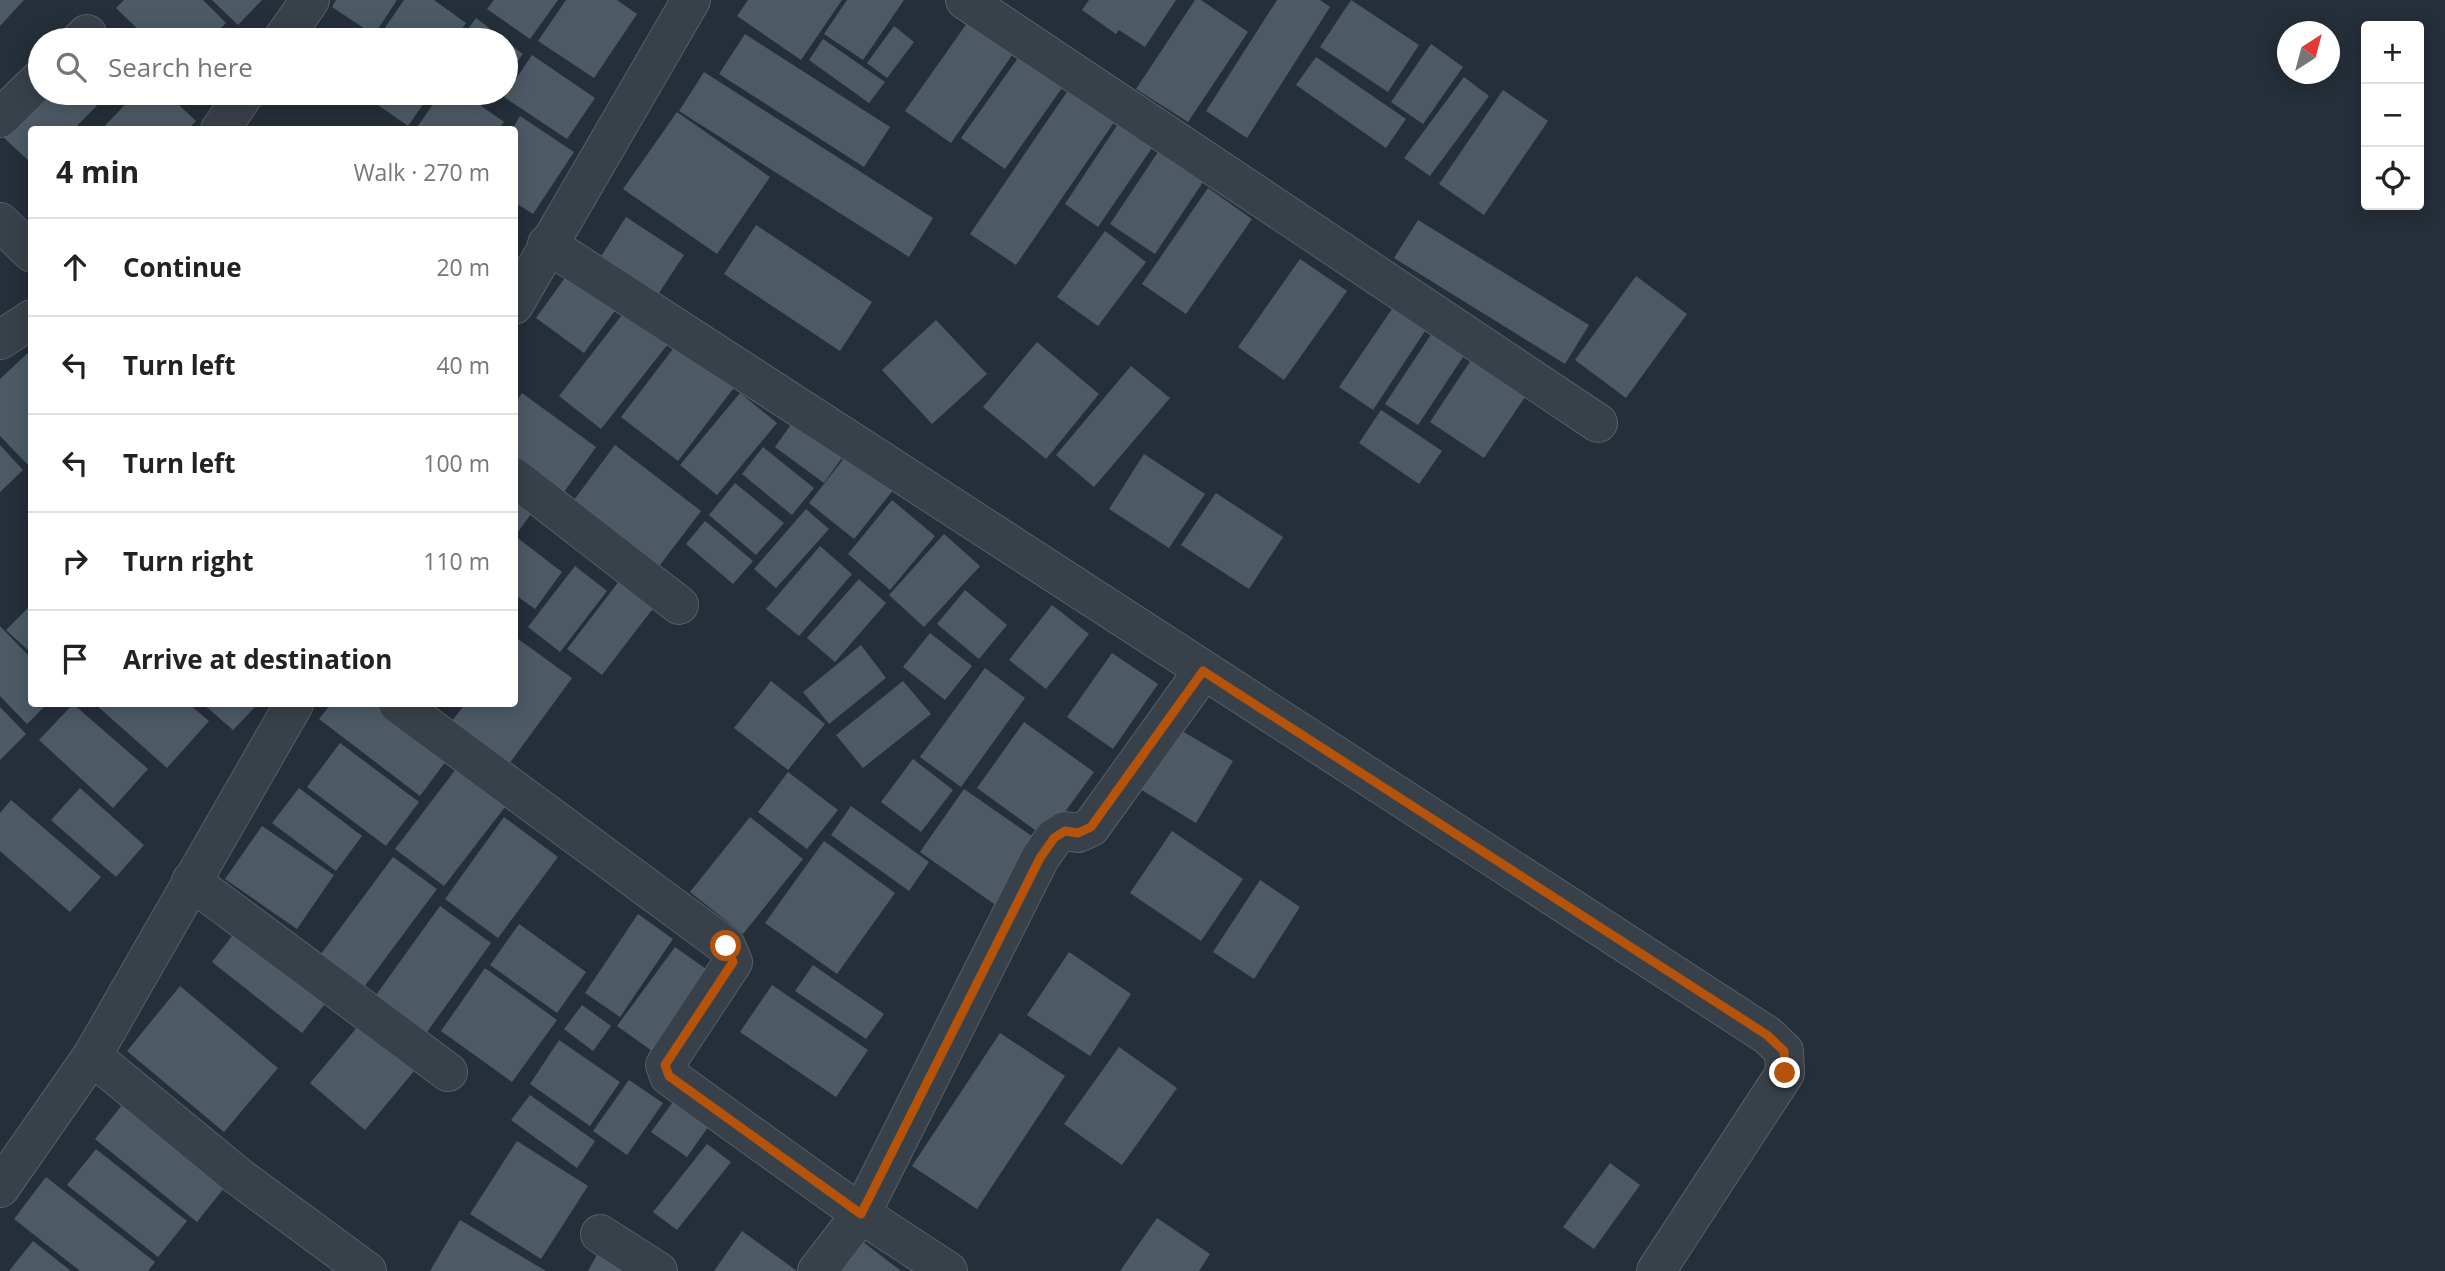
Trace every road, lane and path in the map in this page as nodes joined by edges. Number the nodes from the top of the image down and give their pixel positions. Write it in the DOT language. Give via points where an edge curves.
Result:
graph roads {
  1 [pos="310,0"];
  2 [pos="691,0"];
  3 [pos="965,0"];
  4 [pos="290,28"];
  5 [pos="28,91"];
  6 [pos="237,105"];
  7 [pos="0,118"];
  8 [pos="223,126"];
  9 [pos="0,222"];
  10 [pos="547,244"];
  11 [pos="28,249"];
  12 [pos="518,298"];
  13 [pos="28,322"];
  14 [pos="0,340"];
  15 [pos="1598,423"];
  16 [pos="518,480"];
  17 [pos="679,605"];
  18 [pos="1203,671"];
  19 [pos="292,707"];
  20 [pos="402,707"];
  21 [pos="191,881"];
  22 [pos="92,1056"];
  23 [pos="448,1072"];
  24 [pos="0,1188"];
  25 [pos="861,1214"];
  26 [pos="600,1234"];
  27 [pos="367,1271"];
  28 [pos="658,1271"];
  29 [pos="817,1271"];
  30 [pos="948,1271"];
  31 [pos="1657,1271"];
  1 -- 4 [label="street"];
  2 -- 10 [label="street"];
  3 -- 15 [label="street"];
  5 -- 7 [label="street"];
  6 -- 8 [label="street"];
  9 -- 11 [label="street"];
  10 -- 12 [label="street"];
  10 -- 18 [label="street"];
  13 -- 14 [label="street"];
  16 -- 17 [label="street"];
  18 -- 25 [label="street" via="1091,827 1078,833 1065,831 1040,858"];
  18 -- 31 [label="street" via="1767,1035 1784,1051 1785,1073"];
  19 -- 21 [label="street"];
  20 -- 25 [label="street" via="726,946 733,962 665,1065 669,1076"];
  21 -- 22 [label="street"];
  21 -- 23 [label="street"];
  22 -- 24 [label="street"];
  22 -- 27 [label="street" via="239,1177"];
  25 -- 29 [label="street"];
  25 -- 30 [label="street"];
  26 -- 28 [label="street"];
}
